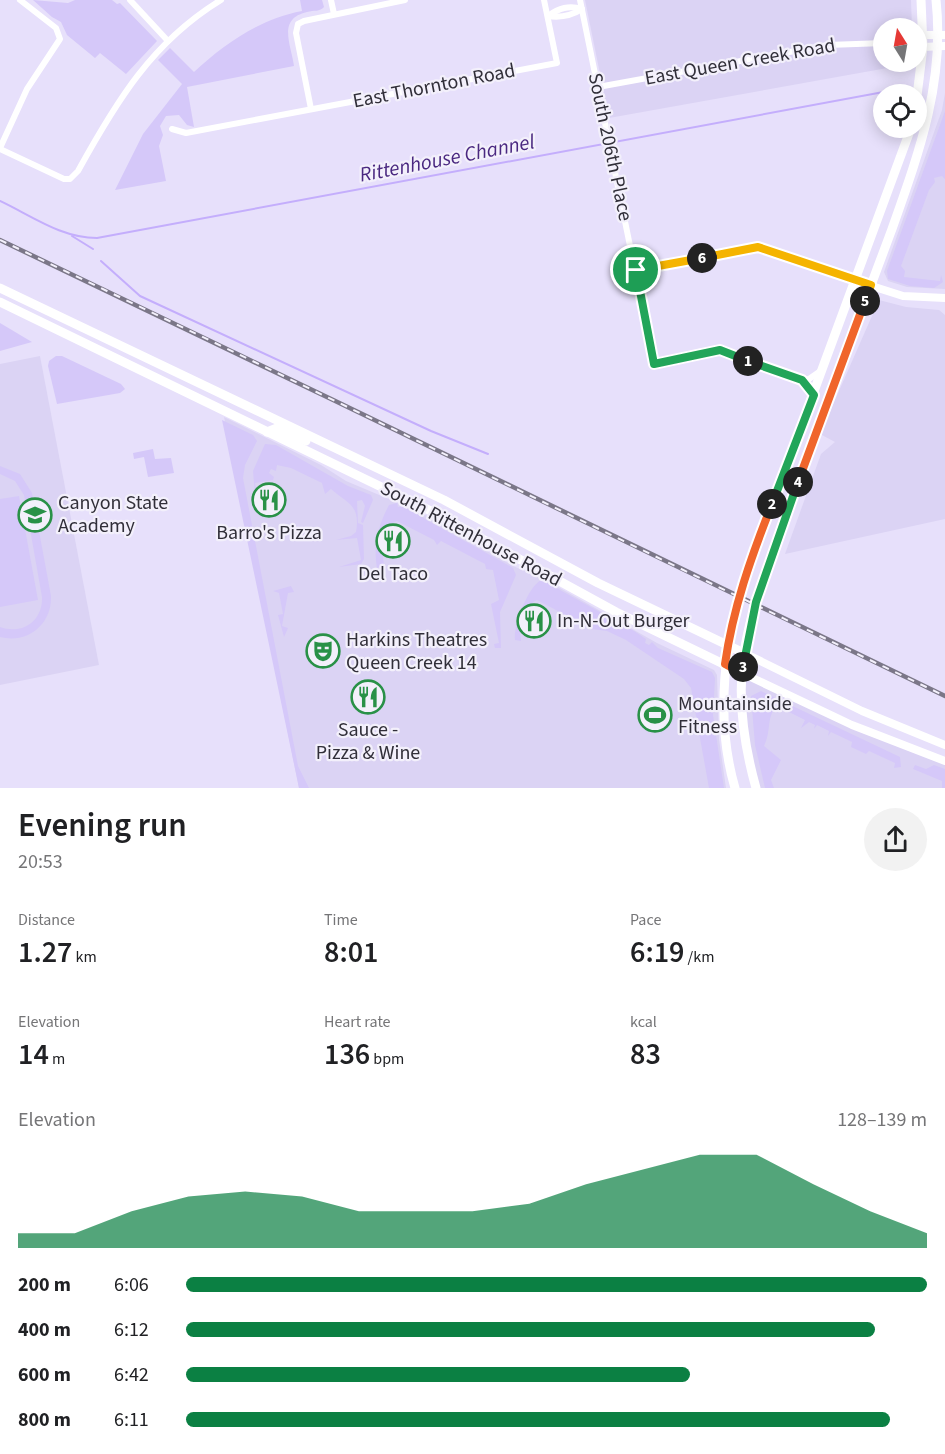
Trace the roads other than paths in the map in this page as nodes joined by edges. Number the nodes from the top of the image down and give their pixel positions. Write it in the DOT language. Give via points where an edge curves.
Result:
graph roads {
  1 [pos="20,0"];
  2 [pos="130,0"];
  3 [pos="221,0"];
  4 [pos="331,0"];
  5 [pos="405,0"];
  6 [pos="544,0"];
  7 [pos="580,0"];
  8 [pos="921,0"];
  9 [pos="936,0"];
  10 [pos="582,9"];
  11 [pos="334,14"];
  12 [pos="548,16"];
  13 [pos="921,18"];
  14 [pos="168,41"];
  15 [pos="941,41"];
  16 [pos="873,44"];
  17 [pos="598,87"];
  18 [pos="311,109"];
  19 [pos="172,129"];
  20 [pos="907,138"];
  21 [pos="0,148"];
  22 [pos="636,270"];
  23 [pos="856,281"];
  24 [pos="871,285"];
  25 [pos="0,288"];
  26 [pos="945,298"];
  27 [pos="0,302"];
  28 [pos="58,316"];
  29 [pos="52,329"];
  30 [pos="823,370"];
  31 [pos="802,380"];
  32 [pos="814,395"];
  33 [pos="267,432"];
  34 [pos="317,440"];
  35 [pos="386,489"];
  36 [pos="444,500"];
  37 [pos="541,552"];
  38 [pos="533,565"];
  39 [pos="728,645"];
  40 [pos="744,653"];
  41 [pos="725,664"];
  42 [pos="742,673"];
  43 [pos="945,745"];
  44 [pos="945,761"];
  45 [pos="735,788"];
  46 [pos="756,788"];
  1 -- 21 [label="street" via="59,32 60,39 27,89"];
  2 -- 14 [label="street"];
  3 -- 14 [label="street"];
  4 -- 11 [label="street"];
  5 -- 11 [label="street"];
  6 -- 12 [label="street"];
  7 -- 10 [label="street, South 206th Place"];
  8 -- 13 [label="main road"];
  9 -- 15 [label="main road"];
  10 -- 12 [label="street" via="557,9"];
  10 -- 17 [label="street, South 206th Place"];
  11 -- 18 [label="street" via="298,24 296,33"];
  12 -- 18 [label="street, East Thornton Road" via="557,63"];
  14 -- 21 [label="street" via="116,102 70,179"];
  15 -- 24 [label="main road" via="924,140"];
  16 -- 17 [label="street, East Queen Creek Road" via="821,46"];
  17 -- 22 [label="street, South 206th Place"];
  18 -- 19 [label="street, East Thornton Road" via="186,133"];
  20 -- 23 [label="main road"];
  22 -- 23 [label="street" via="758,247"];
  22 -- 31 [label="street, South 206th Place" via="654,364 720,350"];
  23 -- 24 [label="main road"];
  23 -- 30 [label="main road"];
  24 -- 26 [label="main road" via="903,296"];
  24 -- 40 [label="main road" via="762,582"];
  25 -- 28 [label="main road, South Rittenhouse Road"];
  27 -- 29 [label="main road, South Rittenhouse Road"];
  28 -- 29 [label="main road"];
  28 -- 34 [label="main road, South Rittenhouse Road"];
  29 -- 33 [label="main road, South Rittenhouse Road"];
  30 -- 31 [label="street"];
  30 -- 32 [label="main road"];
  31 -- 32 [label="street"];
  32 -- 39 [label="main road" via="745,576"];
  33 -- 34 [label="main road" via="277,428 306,441"];
  33 -- 35 [label="main road, South Rittenhouse Road"];
  34 -- 36 [label="main road, South Rittenhouse Road"];
  35 -- 36 [label="main road" via="397,485 430,501"];
  35 -- 38 [label="main road, South Rittenhouse Road"];
  36 -- 37 [label="main road, South Rittenhouse Road"];
  37 -- 38 [label="main road"];
  37 -- 39 [label="main road, South Rittenhouse Road"];
  38 -- 41 [label="main road, South Rittenhouse Road" via="623,616"];
  39 -- 40 [label="main road, South Rittenhouse Road"];
  39 -- 41 [label="main road"];
  40 -- 42 [label="main road"];
  40 -- 43 [label="main road, South Rittenhouse Road" via="862,711"];
  41 -- 42 [label="main road, South Rittenhouse Road"];
  41 -- 45 [label="main road" via="724,720"];
  42 -- 44 [label="main road, South Rittenhouse Road" via="852,725"];
  42 -- 46 [label="main road" via="744,731"];
}
